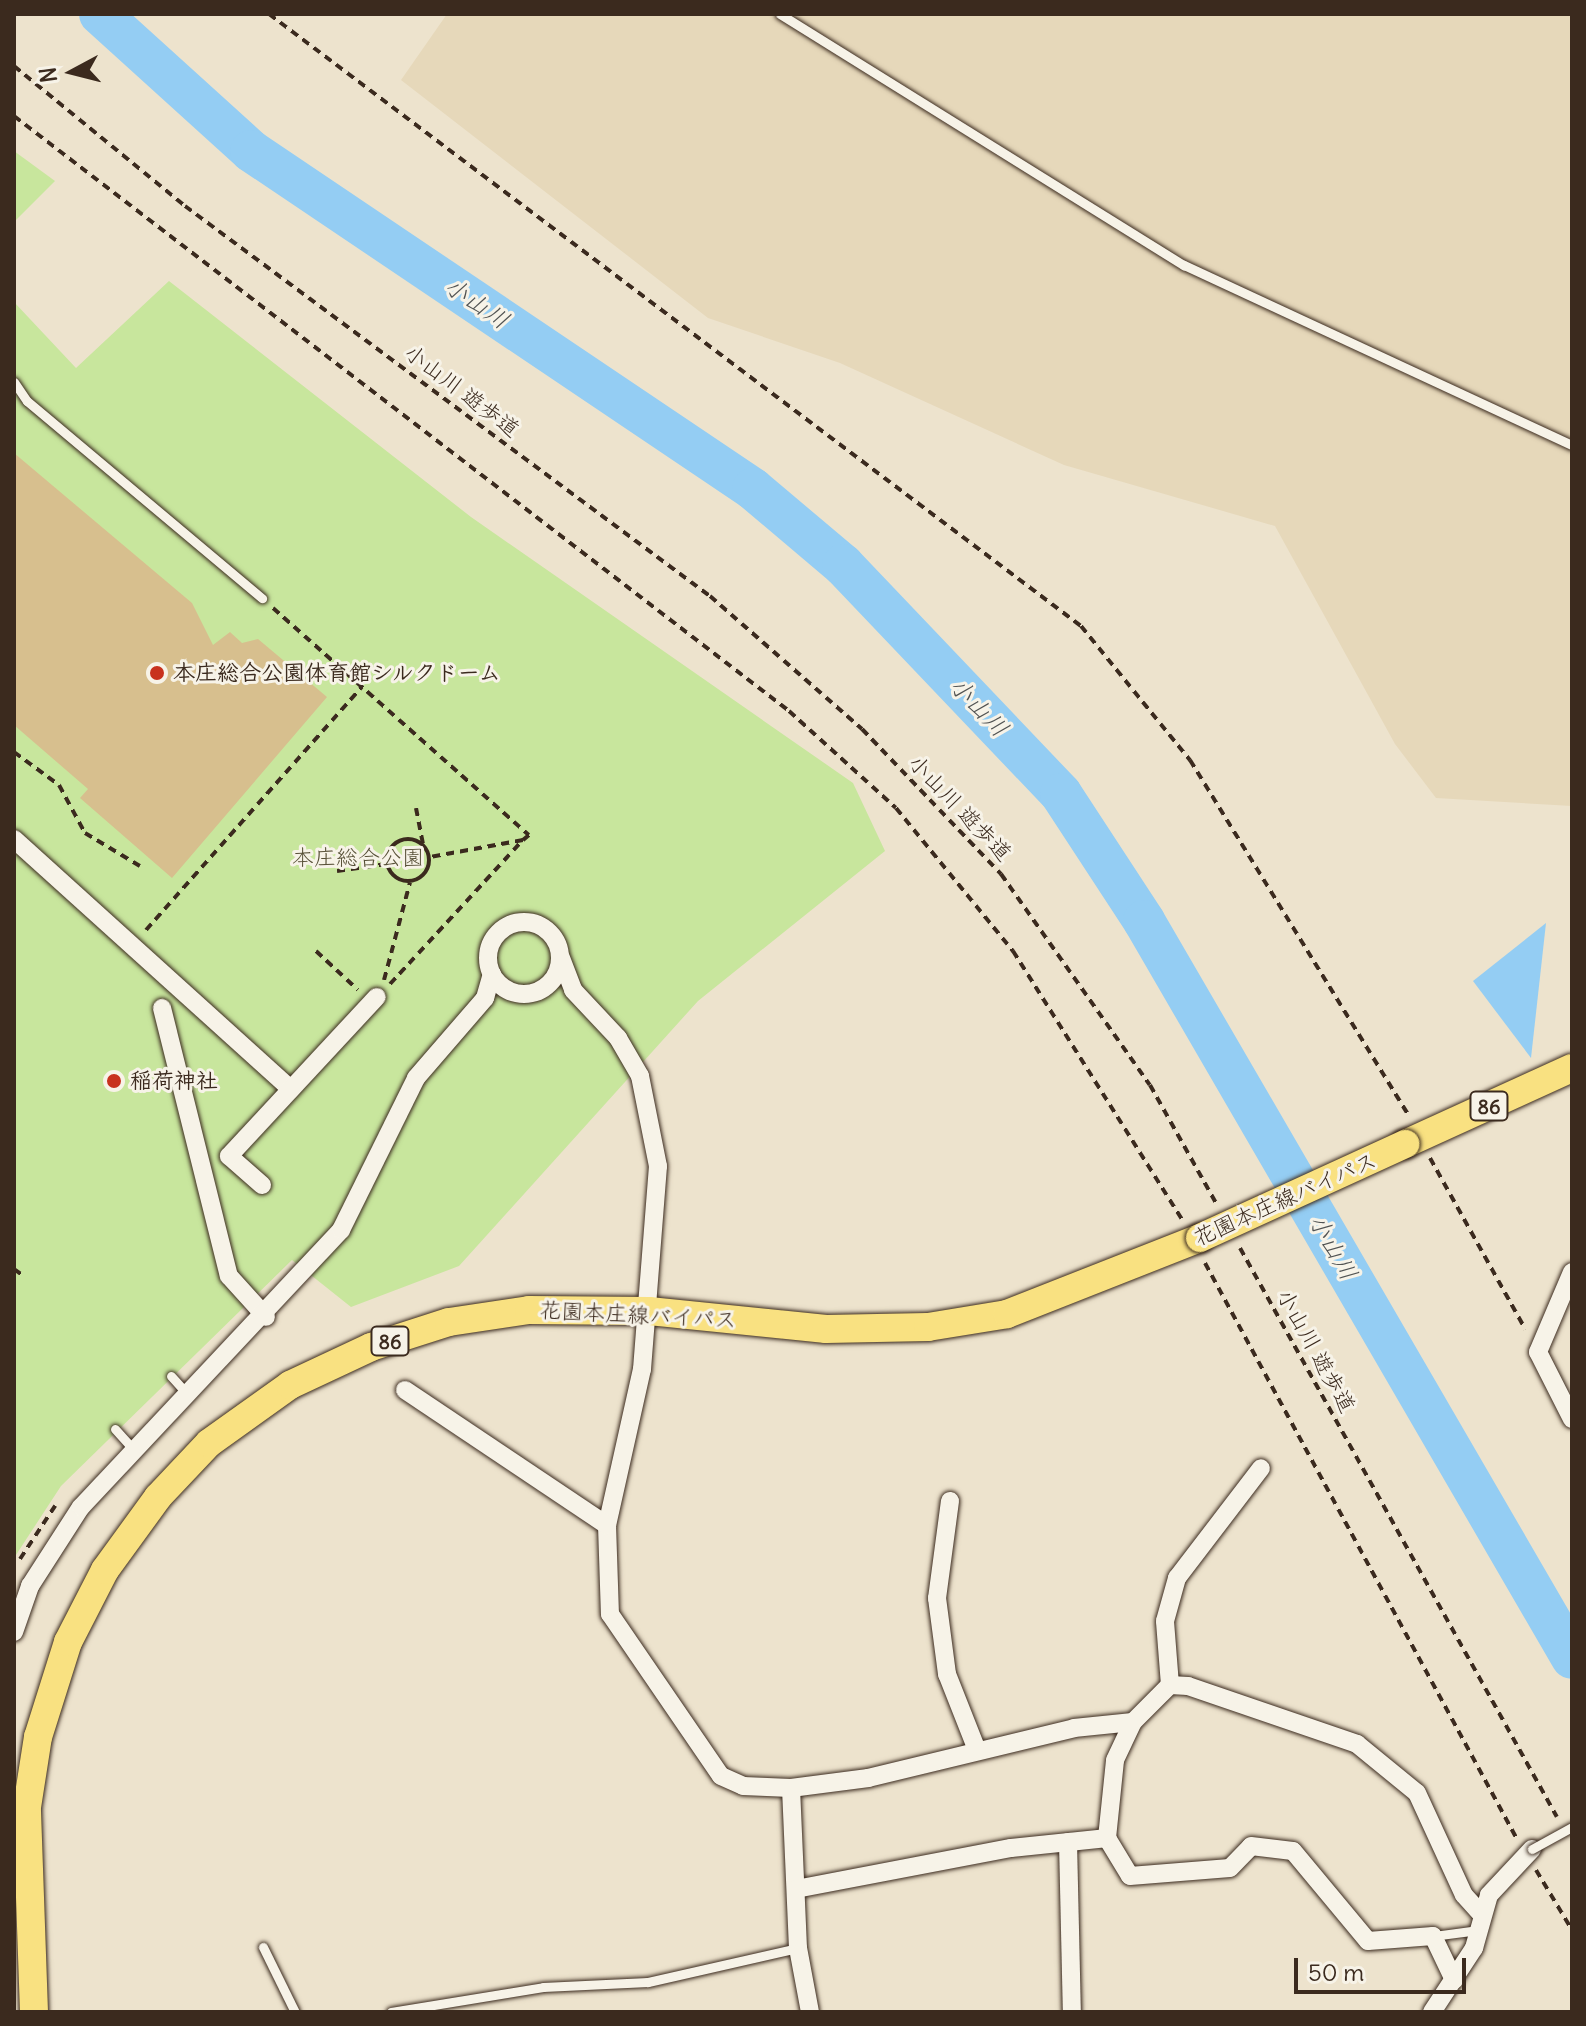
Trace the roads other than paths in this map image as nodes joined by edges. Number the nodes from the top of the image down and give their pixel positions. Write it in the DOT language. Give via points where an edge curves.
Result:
graph roads {
  1 [pos="780,14"];
  2 [pos="14,382"];
  3 [pos="1572,445"];
  4 [pos="262,598"];
  5 [pos="14,839"];
  6 [pos="561,958"];
  7 [pos="492,974"];
  8 [pos="543,989"];
  9 [pos="508,990"];
  10 [pos="573,990"];
  11 [pos="485,998"];
  12 [pos="374,1000"];
  13 [pos="162,1008"];
  14 [pos="1572,1068"];
  15 [pos="291,1089"];
  16 [pos="262,1185"];
  17 [pos="1572,1272"];
  18 [pos="649,1311"];
  19 [pos="266,1317"];
  20 [pos="171,1376"];
  21 [pos="405,1390"];
  22 [pos="187,1394"];
  23 [pos="1572,1419"];
  24 [pos="115,1429"];
  25 [pos="133,1449"];
  26 [pos="1261,1468"];
  27 [pos="950,1501"];
  28 [pos="607,1525"];
  29 [pos="14,1632"];
  30 [pos="1170,1685"];
  31 [pos="1133,1722"];
  32 [pos="977,1750"];
  33 [pos="791,1788"];
  34 [pos="1569,1829"];
  35 [pos="1107,1838"];
  36 [pos="1068,1842"];
  37 [pos="1528,1852"];
  38 [pos="796,1889"];
  39 [pos="20,1920"];
  40 [pos="1480,1922"];
  41 [pos="1433,1936"];
  42 [pos="263,1947"];
  43 [pos="798,1948"];
  44 [pos="1454,1980"];
  45 [pos="34,2012"];
  46 [pos="295,2012"];
  47 [pos="391,2012"];
  48 [pos="810,2012"];
  49 [pos="1072,2012"];
  50 [pos="1432,2012"];
  1 -- 3 [label="lane" via="1184,265"];
  2 -- 4 [label="lane" via="27,401"];
  5 -- 15 [label="street"];
  6 -- 7 [label="street" via="552,935 519,922 492,941"];
  6 -- 8 [label="street"];
  6 -- 10 [label="street"];
  7 -- 9 [label="street"];
  7 -- 11 [label="street"];
  8 -- 9 [label="street"];
  8 -- 10 [label="street"];
  9 -- 11 [label="street"];
  10 -- 18 [label="street" via="618,1038 653,1115 658,1166"];
  11 -- 19 [label="street" via="416,1078 341,1230"];
  12 -- 15 [label="street"];
  13 -- 19 [label="street" via="229,1276"];
  14 -- 18 [label="main road, 花園本庄線バイパス / 86, bridge" via="1196,1240 1007,1314 928,1327 826,1329"];
  15 -- 16 [label="street" via="229,1156"];
  17 -- 23 [label="street" via="1538,1352"];
  18 -- 28 [label="street"];
  18 -- 39 [label="main road, 花園本庄線バイパス / 86" via="529,1310 449,1322 371,1347 290,1385 209,1443 114,1558 68,1642 38,1737 27,1807"];
  19 -- 22 [label="street"];
  20 -- 22 [label="lane"];
  21 -- 28 [label="street"];
  22 -- 25 [label="street"];
  24 -- 25 [label="lane"];
  25 -- 29 [label="street" via="55,1543"];
  26 -- 30 [label="street" via="1177,1578 1165,1621"];
  27 -- 32 [label="street" via="937,1598 947,1674"];
  28 -- 33 [label="street" via="610,1614 690,1739 721,1776 743,1786"];
  30 -- 31 [label="street"];
  30 -- 40 [label="street" via="1357,1744 1417,1793"];
  31 -- 32 [label="street"];
  31 -- 35 [label="street" via="1115,1760"];
  32 -- 33 [label="street" via="868,1778"];
  33 -- 38 [label="street"];
  34 -- 37 [label="lane, bridge"];
  35 -- 36 [label="street"];
  35 -- 41 [label="street" via="1130,1876 1230,1868 1251,1846 1293,1851 1368,1941"];
  36 -- 38 [label="street"];
  36 -- 49 [label="street"];
  37 -- 40 [label="street" via="1489,1895"];
  38 -- 43 [label="street"];
  39 -- 45 [label="main road, 花園本庄線バイパス / 86"];
  40 -- 41 [label="lane"];
  40 -- 44 [label="street"];
  41 -- 44 [label="street"];
  42 -- 46 [label="lane"];
  43 -- 47 [label="lane" via="648,1982 543,1987"];
  43 -- 48 [label="street"];
  44 -- 50 [label="street"];
}
